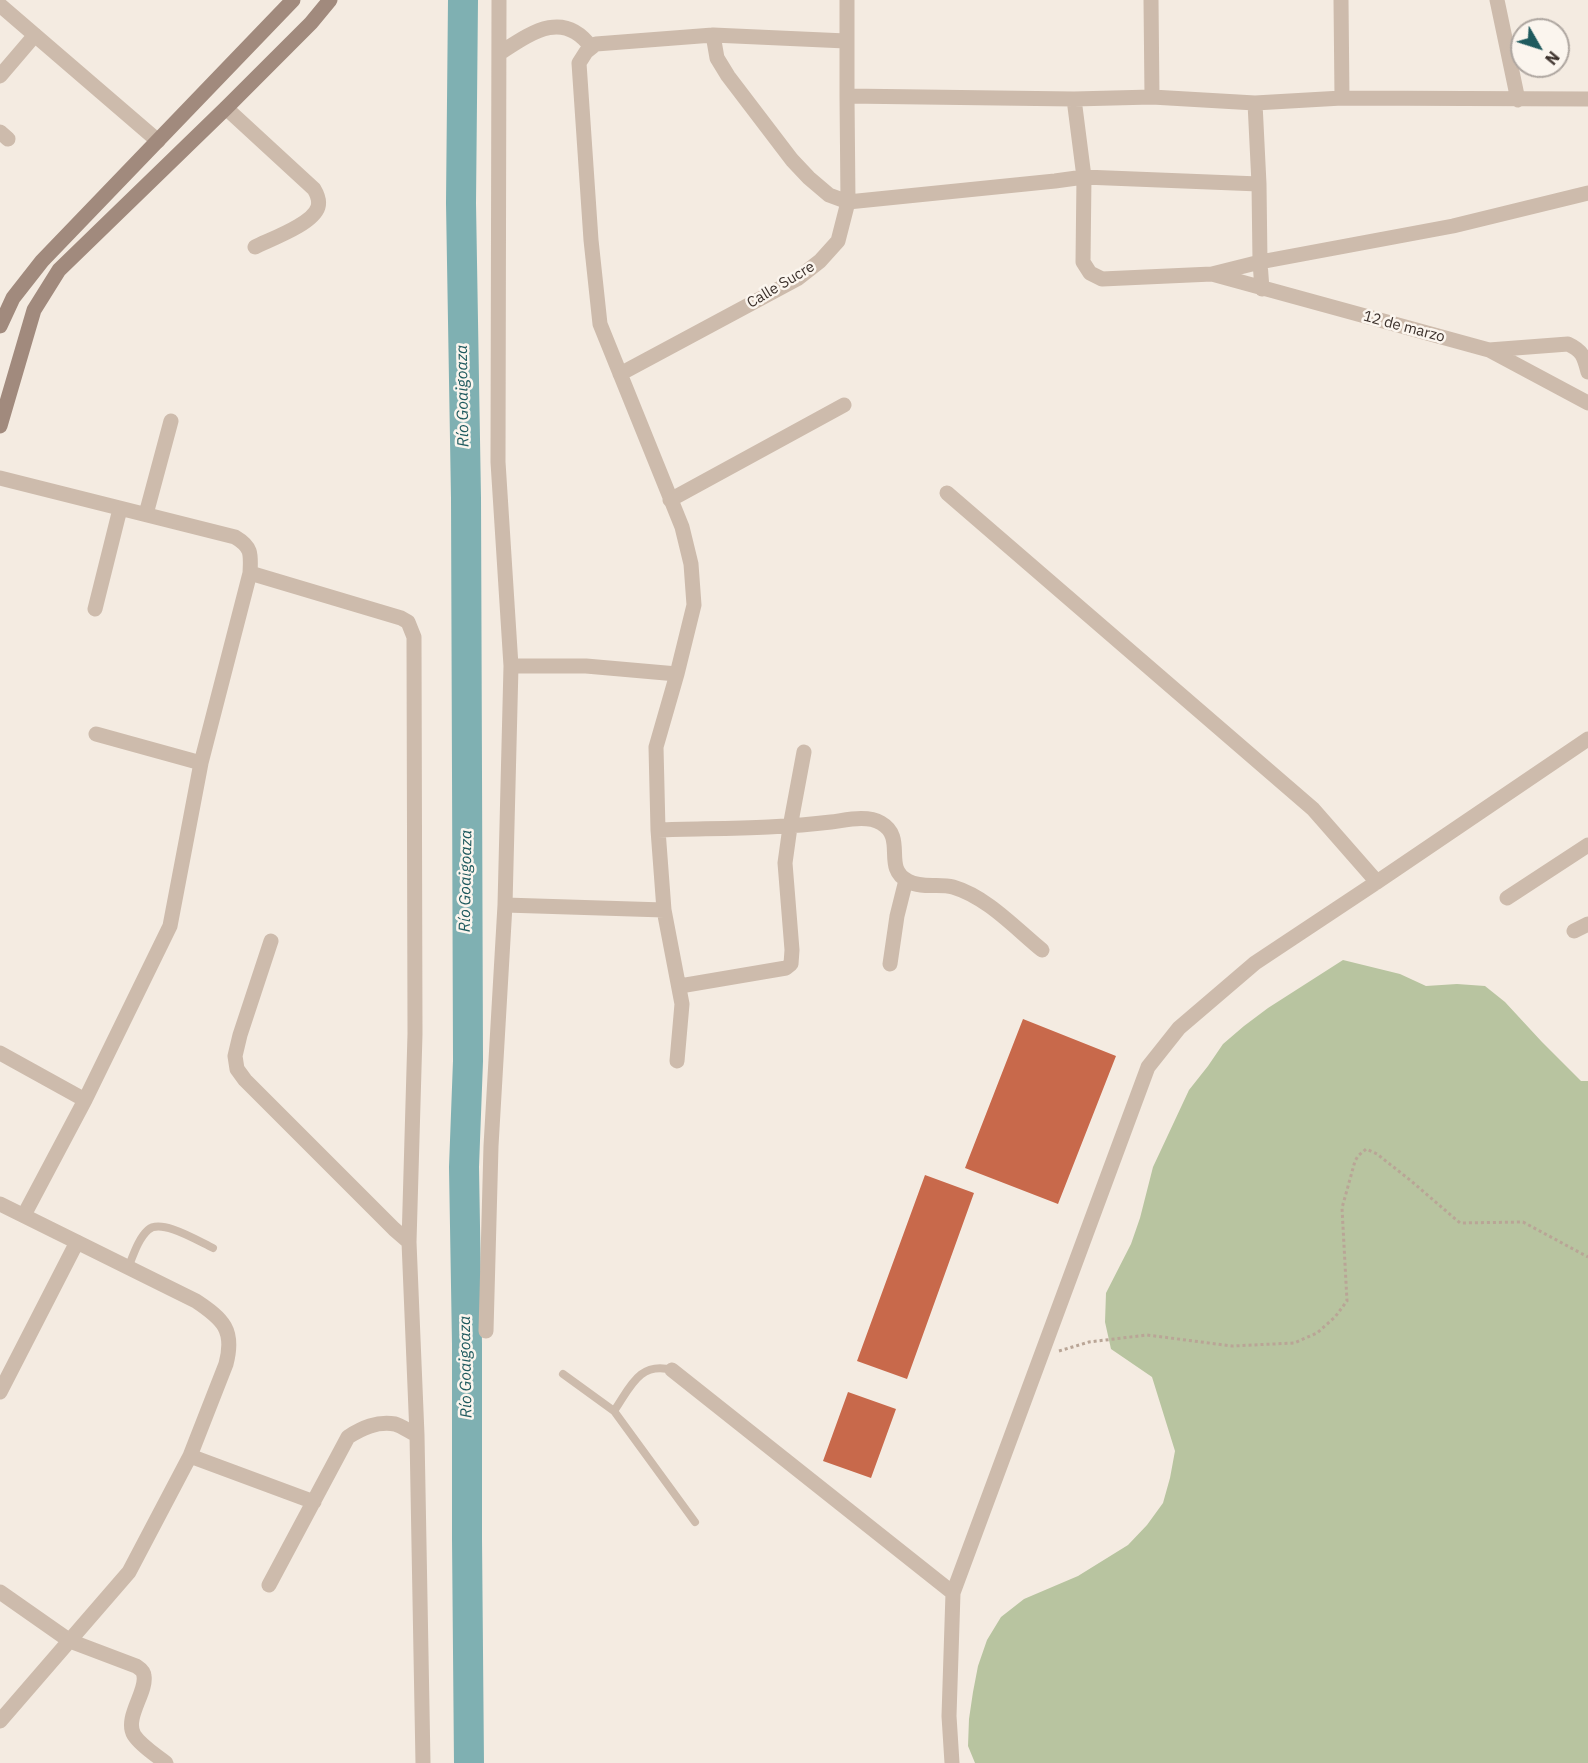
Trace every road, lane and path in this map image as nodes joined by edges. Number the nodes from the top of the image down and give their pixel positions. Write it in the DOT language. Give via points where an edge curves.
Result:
graph roads {
  1 [pos="293,0"];
  2 [pos="330,0"];
  3 [pos="499,0"];
  4 [pos="847,0"];
  5 [pos="1151,0"];
  6 [pos="1341,0"];
  7 [pos="1497,0"];
  8 [pos="0,4"];
  9 [pos="713,34"];
  10 [pos="35,35"];
  11 [pos="846,41"];
  12 [pos="591,47"];
  13 [pos="500,53"];
  14 [pos="0,76"];
  15 [pos="847,96"];
  16 [pos="1152,97"];
  17 [pos="1342,98"];
  18 [pos="1074,99"];
  19 [pos="1588,99"];
  20 [pos="1518,100"];
  21 [pos="1255,102"];
  22 [pos="226,108"];
  23 [pos="158,141"];
  24 [pos="128,172"];
  25 [pos="1084,177"];
  26 [pos="1259,184"];
  27 [pos="144,188"];
  28 [pos="1588,193"];
  29 [pos="848,202"];
  30 [pos="255,247"];
  31 [pos="1260,262"];
  32 [pos="1212,274"];
  33 [pos="1262,289"];
  34 [pos="0,326"];
  35 [pos="1489,350"];
  36 [pos="1588,372"];
  37 [pos="620,374"];
  38 [pos="1588,403"];
  39 [pos="844,405"];
  40 [pos="171,421"];
  41 [pos="0,426"];
  42 [pos="0,478"];
  43 [pos="947,493"];
  44 [pos="670,500"];
  45 [pos="120,509"];
  46 [pos="146,514"];
  47 [pos="250,573"];
  48 [pos="95,609"];
  49 [pos="511,666"];
  50 [pos="677,674"];
  51 [pos="96,734"];
  52 [pos="1588,739"];
  53 [pos="804,752"];
  54 [pos="201,763"];
  55 [pos="790,827"];
  56 [pos="658,830"];
  57 [pos="1588,845"];
  58 [pos="906,880"];
  59 [pos="1377,882"];
  60 [pos="1507,898"];
  61 [pos="505,905"];
  62 [pos="664,910"];
  63 [pos="1588,924"];
  64 [pos="1574,931"];
  65 [pos="271,941"];
  66 [pos="1042,950"];
  67 [pos="890,964"];
  68 [pos="680,986"];
  69 [pos="0,1053"];
  70 [pos="677,1061"];
  71 [pos="85,1100"];
  72 [pos="0,1204"];
  73 [pos="24,1215"];
  74 [pos="77,1242"];
  75 [pos="409,1242"];
  76 [pos="213,1248"];
  77 [pos="1588,1257"];
  78 [pos="128,1268"];
  79 [pos="486,1331"];
  80 [pos="1040,1358"];
  81 [pos="672,1370"];
  82 [pos="563,1374"];
  83 [pos="0,1392"];
  84 [pos="614,1411"];
  85 [pos="417,1435"];
  86 [pos="190,1456"];
  87 [pos="314,1502"];
  88 [pos="695,1522"];
  89 [pos="268,1585"];
  90 [pos="0,1592"];
  91 [pos="953,1593"];
  92 [pos="70,1641"];
  93 [pos="0,1721"];
  94 [pos="166,1763"];
  95 [pos="423,1763"];
  96 [pos="952,1763"];
  1 -- 23 [label="main road"];
  2 -- 22 [label="main road"];
  3 -- 13 [label="street"];
  4 -- 11 [label="street, Calle Sucre"];
  5 -- 16 [label="street"];
  6 -- 17 [label="street"];
  7 -- 20 [label="street"];
  8 -- 10 [label="street"];
  9 -- 11 [label="street"];
  9 -- 12 [label="street"];
  9 -- 29 [label="street" via="717,58 728,76 792,160 829,195"];
  10 -- 14 [label="street"];
  10 -- 23 [label="street"];
  11 -- 15 [label="street, Calle Sucre"];
  12 -- 13 [label="street" via="572,28 563,26 535,32"];
  12 -- 37 [label="street" via="579,63 591,240 600,324"];
  13 -- 49 [label="street" via="498,462"];
  15 -- 18 [label="street"];
  15 -- 29 [label="street, Calle Sucre"];
  16 -- 18 [label="street"];
  16 -- 21 [label="street"];
  17 -- 20 [label="street"];
  17 -- 21 [label="street"];
  18 -- 25 [label="street"];
  19 -- 20 [label="street"];
  21 -- 26 [label="street"];
  22 -- 27 [label="main road"];
  22 -- 30 [label="street" via="314,189 319,200 315,213 300,226"];
  23 -- 24 [label="main road"];
  24 -- 27 [label="main road"];
  24 -- 34 [label="main road" via="42,261 13,298"];
  25 -- 26 [label="street"];
  25 -- 29 [label="street"];
  25 -- 32 [label="street" via="1083,262 1090,273 1102,279"];
  26 -- 31 [label="street"];
  27 -- 41 [label="main road" via="59,270 34,310"];
  28 -- 31 [label="street" via="1453,226"];
  29 -- 37 [label="street, Calle Sucre" via="838,240 820,261 796,279"];
  31 -- 32 [label="street"];
  31 -- 33 [label="street"];
  32 -- 33 [label="street, 12 de marzo"];
  33 -- 35 [label="street, 12 de marzo"];
  35 -- 36 [label="street" via="1568,344 1583,356"];
  35 -- 38 [label="street, 12 de marzo"];
  37 -- 44 [label="street"];
  39 -- 44 [label="street"];
  40 -- 46 [label="street"];
  42 -- 45 [label="street"];
  43 -- 59 [label="street" via="1313,809"];
  44 -- 50 [label="street" via="692,564 694,605"];
  45 -- 46 [label="street"];
  45 -- 48 [label="street"];
  46 -- 47 [label="street" via="235,537 249,549"];
  47 -- 54 [label="street"];
  47 -- 75 [label="street" via="401,618 408,622 414,637 415,1034"];
  49 -- 50 [label="street" via="586,666"];
  49 -- 61 [label="street"];
  50 -- 56 [label="street" via="656,747"];
  51 -- 54 [label="street"];
  52 -- 59 [label="street"];
  53 -- 55 [label="street"];
  54 -- 71 [label="street" via="170,926"];
  55 -- 56 [label="street"];
  55 -- 58 [label="street" via="856,819 878,821 893,835 895,865"];
  55 -- 68 [label="street" via="785,863 791,964"];
  56 -- 62 [label="street"];
  57 -- 60 [label="street"];
  58 -- 66 [label="street" via="967,892"];
  58 -- 67 [label="street"];
  59 -- 80 [label="street" via="1255,963 1179,1028 1148,1067"];
  61 -- 62 [label="street"];
  61 -- 79 [label="street" via="491,1146"];
  62 -- 68 [label="street"];
  63 -- 64 [label="street"];
  65 -- 75 [label="street" via="240,1035 235,1056 237,1070"];
  68 -- 70 [label="street"];
  69 -- 71 [label="street"];
  71 -- 73 [label="street"];
  72 -- 73 [label="street"];
  73 -- 74 [label="street"];
  74 -- 78 [label="street"];
  74 -- 83 [label="street"];
  75 -- 85 [label="street"];
  76 -- 78 [label="lane" via="156,1226 142,1236"];
  77 -- 80 [label="path" via="1523,1222 1460,1222 1366,1149 1355,1161 1342,1208 1347,1301 1317,1333 1294,1343 1232,1346 1147,1335 1089,1342"];
  78 -- 86 [label="street" via="195,1301 215,1316 228,1333 230,1350 226,1364"];
  80 -- 91 [label="street"];
  81 -- 84 [label="lane" via="660,1367 641,1373"];
  81 -- 91 [label="street"];
  82 -- 84 [label="lane"];
  84 -- 88 [label="lane"];
  85 -- 87 [label="street" via="395,1424 363,1427 355,1432 348,1437"];
  85 -- 95 [label="street"];
  86 -- 87 [label="street"];
  86 -- 92 [label="street" via="129,1572"];
  87 -- 89 [label="street"];
  90 -- 92 [label="street"];
  91 -- 96 [label="street" via="949,1716"];
  92 -- 93 [label="street"];
  92 -- 94 [label="street" via="141,1670 145,1676 135,1709 134,1736"];
}
